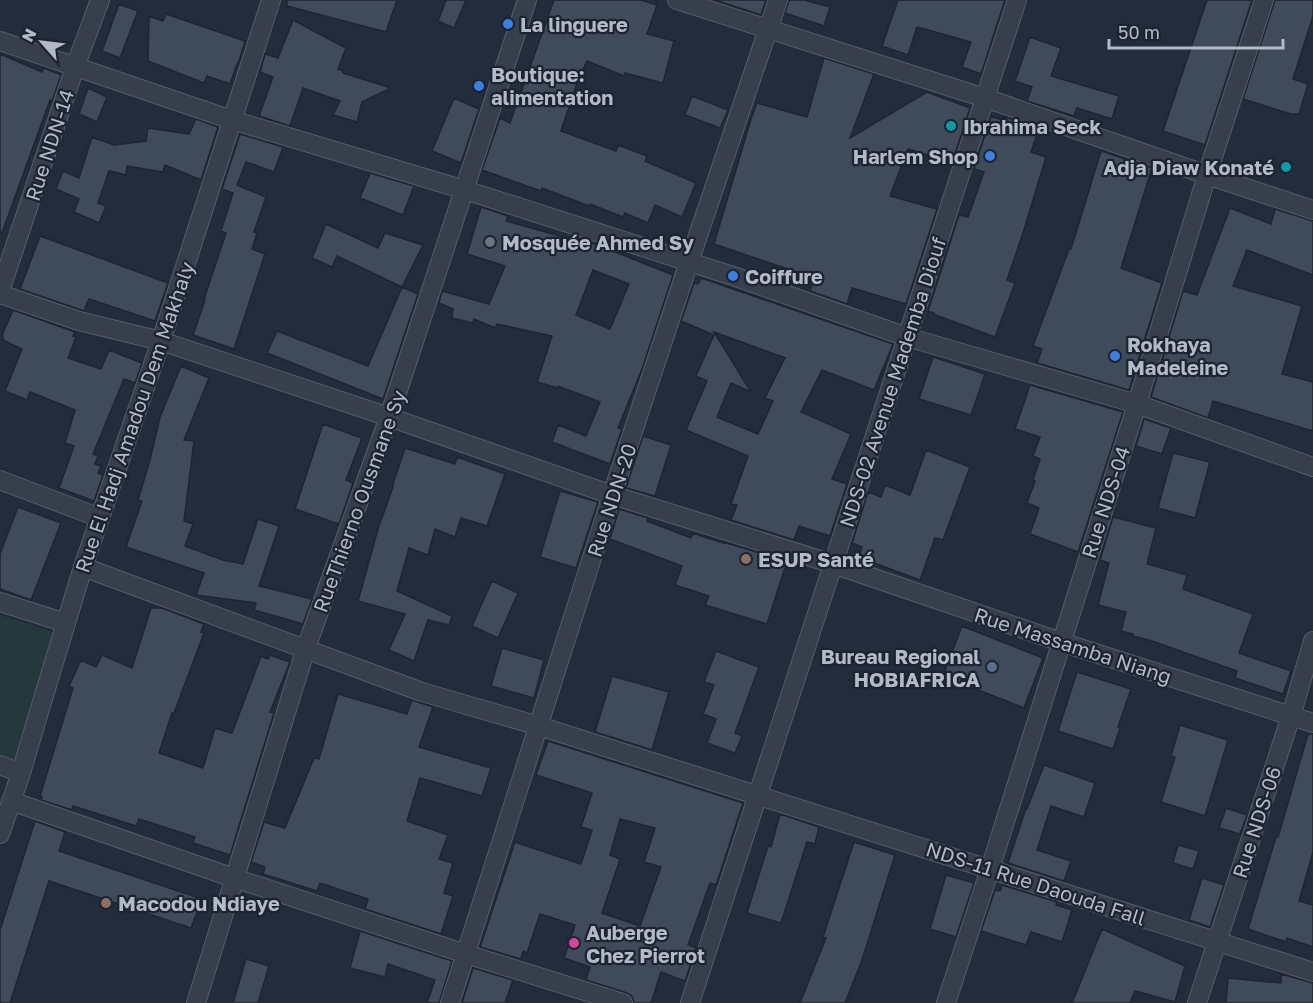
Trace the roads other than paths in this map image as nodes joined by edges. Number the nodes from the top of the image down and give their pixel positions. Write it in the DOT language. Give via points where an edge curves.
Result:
graph roads {
  1 [pos="100,0"];
  2 [pos="271,0"];
  3 [pos="527,0"];
  4 [pos="677,0"];
  5 [pos="778,0"];
  6 [pos="1017,0"];
  7 [pos="1263,0"];
  8 [pos="769,30"];
  9 [pos="0,41"];
  10 [pos="75,67"];
  11 [pos="985,98"];
  12 [pos="232,120"];
  13 [pos="1206,175"];
  14 [pos="465,190"];
  15 [pos="1313,210"];
  16 [pos="689,262"];
  17 [pos="0,293"];
  18 [pos="907,337"];
  19 [pos="161,341"];
  20 [pos="1137,404"];
  21 [pos="389,417"];
  22 [pos="1313,467"];
  23 [pos="0,480"];
  24 [pos="612,495"];
  25 [pos="100,518"];
  26 [pos="833,564"];
  27 [pos="83,567"];
  28 [pos="0,602"];
  29 [pos="66,623"];
  30 [pos="1313,641"];
  31 [pos="1061,642"];
  32 [pos="306,648"];
  33 [pos="1291,716"];
  34 [pos="1313,723"];
  35 [pos="539,726"];
  36 [pos="0,765"];
  37 [pos="21,773"];
  38 [pos="758,795"];
  39 [pos="11,801"];
  40 [pos="0,834"];
  41 [pos="990,869"];
  42 [pos="234,878"];
  43 [pos="1218,941"];
  44 [pos="466,954"];
  45 [pos="1313,972"];
  46 [pos="196,1003"];
  47 [pos="450,1003"];
  48 [pos="623,1003"];
  49 [pos="690,1003"];
  50 [pos="946,1003"];
  51 [pos="1197,1003"];
  1 -- 10 [label="street, Rue NDN-14"];
  2 -- 12 [label="street, Rue El Hadj Amadou Dem Makhaly"];
  3 -- 14 [label="street, RueThierno Ousmane Sy"];
  4 -- 8 [label="street"];
  5 -- 8 [label="street, Rue NDN-20"];
  6 -- 11 [label="street, NDS-02 Avenue Mademba Diouf"];
  7 -- 13 [label="street, Rue NDS-04"];
  8 -- 11 [label="street"];
  8 -- 16 [label="street, Rue NDN-20"];
  9 -- 10 [label="street"];
  10 -- 12 [label="street"];
  10 -- 17 [label="street, Rue NDN-14"];
  11 -- 13 [label="street"];
  11 -- 18 [label="street, NDS-02 Avenue Mademba Diouf"];
  12 -- 14 [label="street"];
  12 -- 19 [label="street, Rue El Hadj Amadou Dem Makhaly"];
  13 -- 15 [label="street"];
  13 -- 20 [label="street, Rue NDS-04"];
  14 -- 16 [label="street"];
  14 -- 21 [label="street, RueThierno Ousmane Sy"];
  16 -- 18 [label="street"];
  16 -- 24 [label="street, Rue NDN-20"];
  17 -- 19 [label="street, Rue Massamba Niang" via="79,321"];
  18 -- 20 [label="street"];
  18 -- 26 [label="street, NDS-02 Avenue Mademba Diouf"];
  19 -- 21 [label="street, Rue Massamba Niang"];
  19 -- 25 [label="street, Rue El Hadj Amadou Dem Makhaly"];
  20 -- 22 [label="street"];
  20 -- 31 [label="street, Rue NDS-04"];
  21 -- 24 [label="street, Rue Massamba Niang"];
  21 -- 32 [label="street, RueThierno Ousmane Sy"];
  23 -- 25 [label="street"];
  24 -- 26 [label="street, Rue Massamba Niang"];
  24 -- 35 [label="street, Rue NDN-20"];
  25 -- 27 [label="street, Rue El Hadj Amadou Dem Makhaly"];
  26 -- 31 [label="street, Rue Massamba Niang"];
  26 -- 38 [label="street, NDS-02 Avenue Mademba Diouf"];
  27 -- 29 [label="street, Rue El Hadj Amadou Dem Makhaly"];
  27 -- 32 [label="street, NDS-11 Rue Daouda Fall"];
  28 -- 29 [label="street"];
  29 -- 37 [label="street, Rue El Hadj Amadou Dem Makhaly"];
  30 -- 33 [label="street, Rue NDS-06"];
  31 -- 33 [label="street, Rue Massamba Niang"];
  31 -- 41 [label="street, Rue NDS-04"];
  32 -- 35 [label="street, NDS-11 Rue Daouda Fall" via="422,692"];
  32 -- 42 [label="street, RueThierno Ousmane Sy"];
  33 -- 34 [label="street, Rue Massamba Niang"];
  33 -- 43 [label="street, Rue NDS-06"];
  35 -- 38 [label="street, NDS-11 Rue Daouda Fall"];
  35 -- 44 [label="street, Rue NDN-20"];
  36 -- 37 [label="street"];
  37 -- 39 [label="street, Rue El Hadj Amadou Dem Makhaly"];
  38 -- 41 [label="street, NDS-11 Rue Daouda Fall"];
  38 -- 49 [label="street, NDS-02 Avenue Mademba Diouf"];
  39 -- 40 [label="street, Rue El Hadj Amadou Dem Makhaly"];
  39 -- 42 [label="street"];
  41 -- 43 [label="street, NDS-11 Rue Daouda Fall"];
  41 -- 50 [label="street, Rue NDS-04"];
  42 -- 44 [label="street"];
  42 -- 46 [label="street, RueThierno Ousmane Sy"];
  43 -- 45 [label="street, NDS-11 Rue Daouda Fall"];
  43 -- 51 [label="street, Rue NDS-06"];
  44 -- 47 [label="street, Rue NDN-20"];
  44 -- 48 [label="street"];
}
